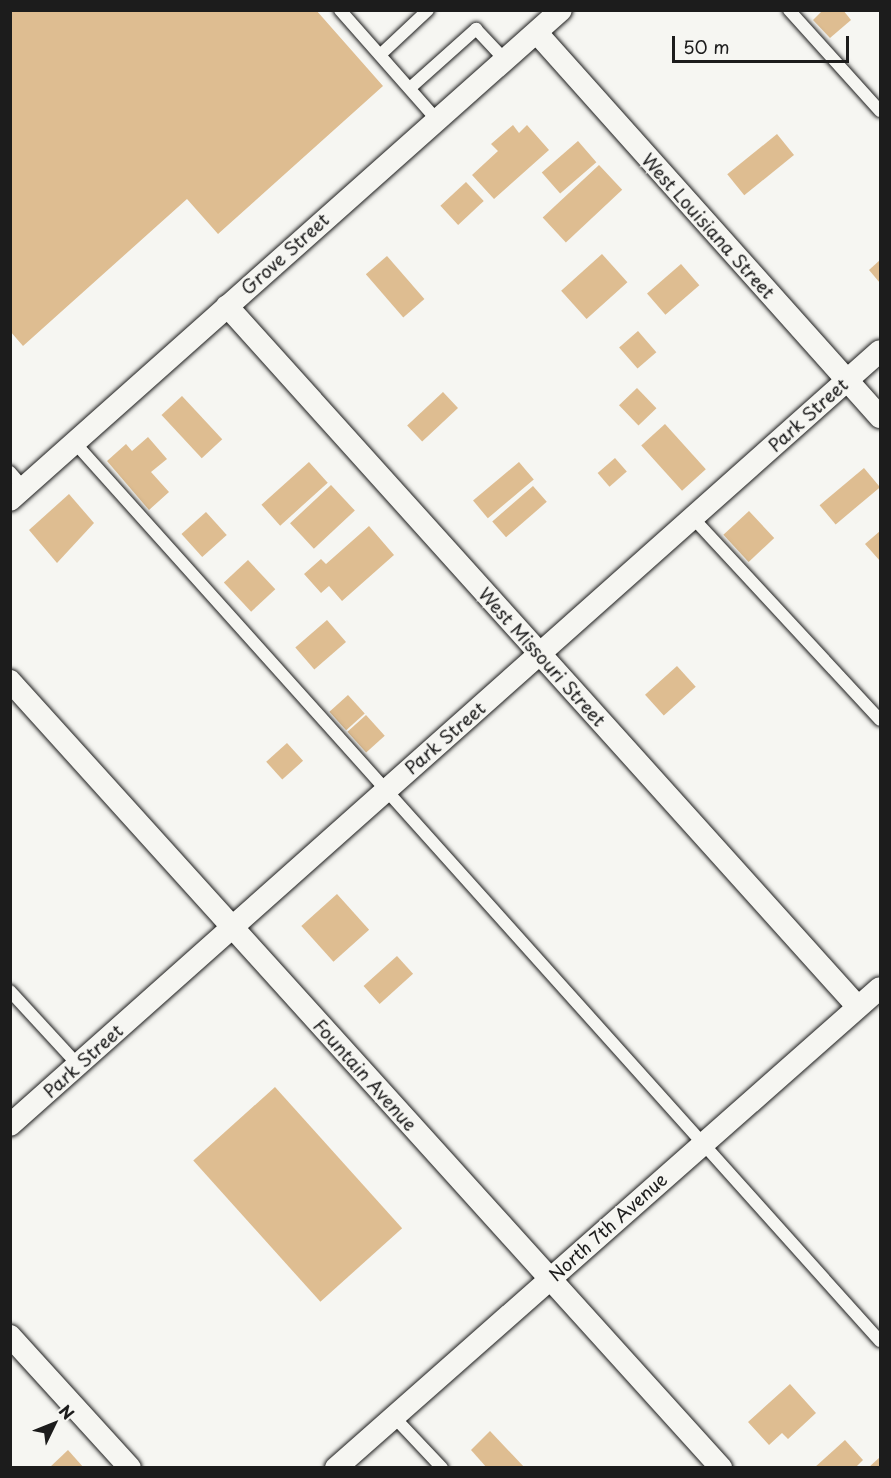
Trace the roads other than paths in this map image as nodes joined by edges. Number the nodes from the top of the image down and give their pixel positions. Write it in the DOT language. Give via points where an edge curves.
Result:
graph roads {
  1 [pos="340,10"];
  2 [pos="428,10"];
  3 [pos="561,10"];
  4 [pos="789,10"];
  5 [pos="537,33"];
  6 [pos="380,55"];
  7 [pos="505,60"];
  8 [pos="410,88"];
  9 [pos="880,111"];
  10 [pos="437,120"];
  11 [pos="227,306"];
  12 [pos="880,351"];
  13 [pos="848,379"];
  14 [pos="880,417"];
  15 [pos="75,443"];
  16 [pos="15,486"];
  17 [pos="693,518"];
  18 [pos="540,654"];
  19 [pos="10,681"];
  20 [pos="880,720"];
  21 [pos="385,791"];
  22 [pos="232,929"];
  23 [pos="880,988"];
  24 [pos="10,991"];
  25 [pos="858,1007"];
  26 [pos="78,1065"];
  27 [pos="10,1125"];
  28 [pos="701,1144"];
  29 [pos="548,1280"];
  30 [pos="10,1336"];
  31 [pos="880,1341"];
  32 [pos="394,1417"];
  33 [pos="130,1467"];
  34 [pos="336,1467"];
  35 [pos="442,1467"];
  36 [pos="721,1467"];
  1 -- 6 [label="lane"];
  2 -- 6 [label="lane"];
  3 -- 5 [label="street, Grove Street"];
  4 -- 9 [label="lane"];
  5 -- 7 [label="street, Grove Street"];
  5 -- 13 [label="street, West Louisiana Street"];
  6 -- 8 [label="lane"];
  7 -- 8 [label="lane" via="476,29"];
  7 -- 10 [label="street, Grove Street"];
  8 -- 10 [label="lane"];
  10 -- 11 [label="street, Grove Street"];
  11 -- 15 [label="street, Grove Street"];
  11 -- 18 [label="street, West Missouri Street"];
  12 -- 13 [label="street, Park Street"];
  13 -- 14 [label="street, West Louisiana Street"];
  13 -- 17 [label="street, Park Street"];
  15 -- 16 [label="street, Grove Street"];
  15 -- 21 [label="lane"];
  17 -- 18 [label="street, Park Street"];
  17 -- 20 [label="lane"];
  18 -- 21 [label="street, Park Street"];
  18 -- 25 [label="street, West Missouri Street"];
  19 -- 22 [label="street, Fountain Avenue"];
  21 -- 22 [label="street, Park Street"];
  21 -- 28 [label="lane"];
  22 -- 26 [label="street, Park Street"];
  22 -- 29 [label="street, Fountain Avenue"];
  23 -- 25 [label="street, North 7th Avenue"];
  24 -- 26 [label="lane"];
  25 -- 28 [label="street, North 7th Avenue"];
  26 -- 27 [label="street, Park Street"];
  28 -- 29 [label="street, North 7th Avenue"];
  28 -- 31 [label="lane"];
  29 -- 32 [label="street, North 7th Avenue"];
  29 -- 36 [label="street, Fountain Avenue"];
  30 -- 33 [label="street"];
  32 -- 34 [label="street, North 7th Avenue"];
  32 -- 35 [label="lane"];
}
